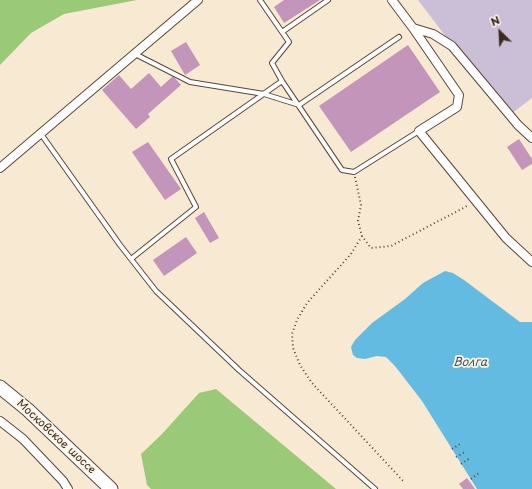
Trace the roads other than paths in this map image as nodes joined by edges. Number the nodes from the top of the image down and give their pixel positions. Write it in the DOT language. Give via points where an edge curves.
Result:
graph roads {
  1 [pos="198,0"];
  2 [pos="260,0"];
  3 [pos="328,0"];
  4 [pos="392,0"];
  5 [pos="413,28"];
  6 [pos="282,32"];
  7 [pos="399,37"];
  8 [pos="134,54"];
  9 [pos="282,81"];
  10 [pos="264,94"];
  11 [pos="299,105"];
  12 [pos="419,131"];
  13 [pos="41,134"];
  14 [pos="532,138"];
  15 [pos="0,168"];
  16 [pos="131,259"];
  17 [pos="532,262"];
  18 [pos="0,387"];
  19 [pos="0,421"];
  20 [pos="68,489"];
  21 [pos="111,489"];
  22 [pos="375,489"];
  1 -- 8 [label="street"];
  2 -- 6 [label="lane"];
  3 -- 6 [label="lane"];
  4 -- 5 [label="street"];
  5 -- 12 [label="street" via="459,95 457,107"];
  5 -- 14 [label="street" via="433,34 452,46 518,125"];
  6 -- 9 [label="lane" via="289,42 272,63"];
  7 -- 11 [label="lane"];
  8 -- 10 [label="lane" via="190,82"];
  8 -- 13 [label="street"];
  9 -- 10 [label="lane"];
  9 -- 11 [label="lane"];
  10 -- 11 [label="lane"];
  10 -- 16 [label="lane" via="171,159 196,207"];
  11 -- 12 [label="lane" via="342,170 354,172"];
  12 -- 17 [label="street" via="506,238"];
  13 -- 15 [label="street"];
  13 -- 16 [label="lane"];
  16 -- 22 [label="lane" via="156,291"];
  18 -- 21 [label="main road, Московское шоссе" via="28,410"];
  19 -- 20 [label="street" via="23,439"];
}
